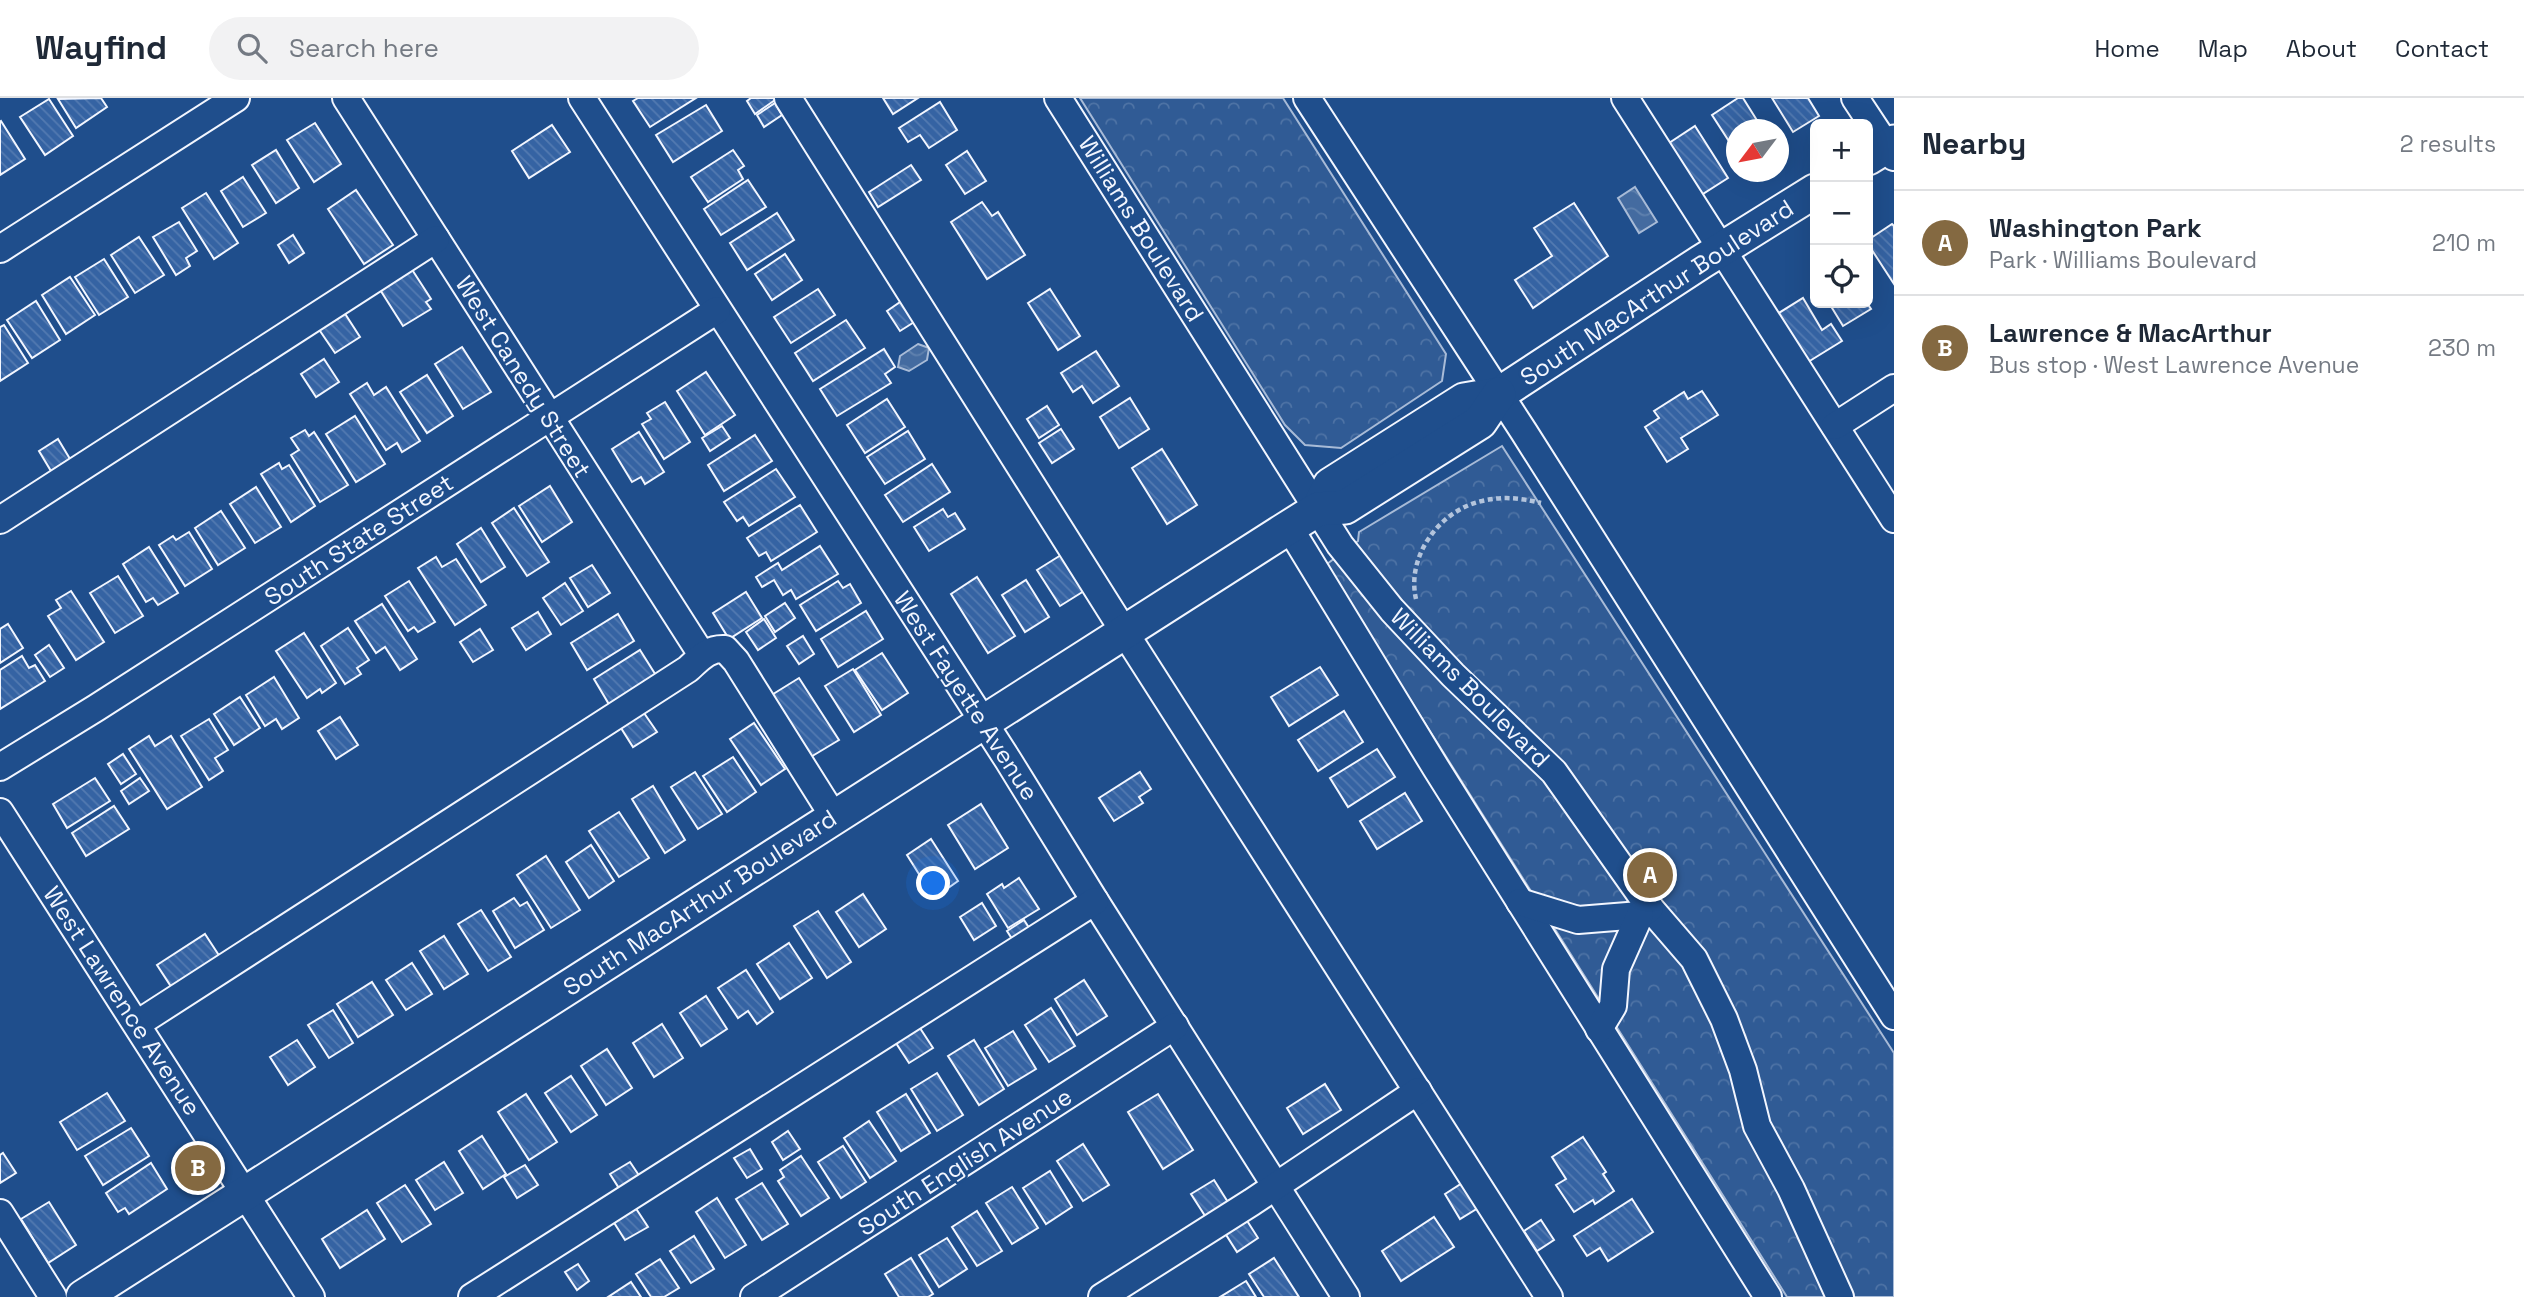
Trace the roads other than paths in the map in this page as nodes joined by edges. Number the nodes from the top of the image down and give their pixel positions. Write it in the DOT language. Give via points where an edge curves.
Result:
graph roads {
  1 [pos="236,98"];
  2 [pos="346,98"];
  3 [pos="582,98"];
  4 [pos="788,98"];
  5 [pos="1058,98"];
  6 [pos="1307,98"];
  7 [pos="1625,98"];
  8 [pos="1855,98"];
  9 [pos="1886,151"];
  10 [pos="1810,194"];
  11 [pos="436,239"];
  12 [pos="0,249"];
  13 [pos="1723,249"];
  14 [pos="717,310"];
  15 [pos="1894,388"];
  16 [pos="1499,394"];
  17 [pos="549,417"];
  18 [pos="1835,426"];
  19 [pos="1318,509"];
  20 [pos="1894,519"];
  21 [pos="0,520"];
  22 [pos="1289,527"];
  23 [pos="1125,633"];
  24 [pos="702,655"];
  25 [pos="984,724"];
  26 [pos="0,767"];
  27 [pos="0,812"];
  28 [pos="834,817"];
  29 [pos="1095,901"];
  30 [pos="1520,902"];
  31 [pos="1645,911"];
  32 [pos="1894,1016"];
  33 [pos="137,1024"];
  34 [pos="1175,1026"];
  35 [pos="1599,1029"];
  36 [pos="1418,1091"];
  37 [pos="1276,1186"];
  38 [pos="246,1193"];
  39 [pos="0,1213"];
  40 [pos="54,1297"];
  41 [pos="83,1297"];
  42 [pos="312,1297"];
  43 [pos="472,1297"];
  44 [pos="754,1297"];
  45 [pos="1102,1297"];
  46 [pos="1346,1297"];
  47 [pos="1549,1297"];
  48 [pos="1768,1297"];
  49 [pos="1840,1297"];
  1 -- 12 [label="street"];
  2 -- 11 [label="street, West Canedy Street"];
  3 -- 14 [label="street, West Fayette Avenue"];
  4 -- 23 [label="street"];
  5 -- 19 [label="street, Williams Boulevard"];
  6 -- 16 [label="street"];
  7 -- 13 [label="street"];
  8 -- 9 [label="street"];
  10 -- 13 [label="main road, South MacArthur Boulevard"];
  11 -- 17 [label="street, West Canedy Street"];
  11 -- 21 [label="street"];
  13 -- 16 [label="main road, South MacArthur Boulevard"];
  13 -- 18 [label="street"];
  14 -- 17 [label="street, South State Street"];
  14 -- 25 [label="street, West Fayette Avenue"];
  15 -- 18 [label="street"];
  16 -- 19 [label="main road, South MacArthur Boulevard" via="1464,400 1330,485"];
  16 -- 32 [label="street"];
  17 -- 24 [label="street, West Canedy Street"];
  17 -- 26 [label="street, South State Street"];
  18 -- 20 [label="street"];
  19 -- 22 [label="main road, South MacArthur Boulevard"];
  19 -- 31 [label="street, Williams Boulevard" via="1391,610 1554,772"];
  22 -- 23 [label="main road, South MacArthur Boulevard"];
  22 -- 30 [label="street, Williams Boulevard"];
  23 -- 25 [label="main road, South MacArthur Boulevard"];
  23 -- 36 [label="street"];
  24 -- 28 [label="street" via="725,649 736,661"];
  24 -- 33 [label="street"];
  25 -- 28 [label="main road, South MacArthur Boulevard"];
  25 -- 29 [label="street, West Fayette Avenue"];
  27 -- 33 [label="street, West Lawrence Avenue"];
  28 -- 38 [label="main road, South MacArthur Boulevard"];
  29 -- 34 [label="street, West Fayette Avenue"];
  29 -- 43 [label="street"];
  30 -- 31 [label="street" via="1578,919"];
  30 -- 35 [label="street, Williams Boulevard"];
  31 -- 35 [label="street" via="1616,969 1613,1006"];
  31 -- 49 [label="street, Williams Boulevard" via="1694,959 1724,1019 1757,1126"];
  33 -- 38 [label="street, West Lawrence Avenue"];
  34 -- 37 [label="street, West Fayette Avenue"];
  34 -- 44 [label="street, South English Avenue"];
  35 -- 48 [label="street, Williams Boulevard"];
  36 -- 37 [label="street"];
  36 -- 47 [label="street"];
  37 -- 45 [label="street"];
  37 -- 46 [label="street, West Fayette Avenue"];
  38 -- 41 [label="main road, South MacArthur Boulevard"];
  38 -- 42 [label="street, West Lawrence Avenue"];
  39 -- 40 [label="street"];
}
